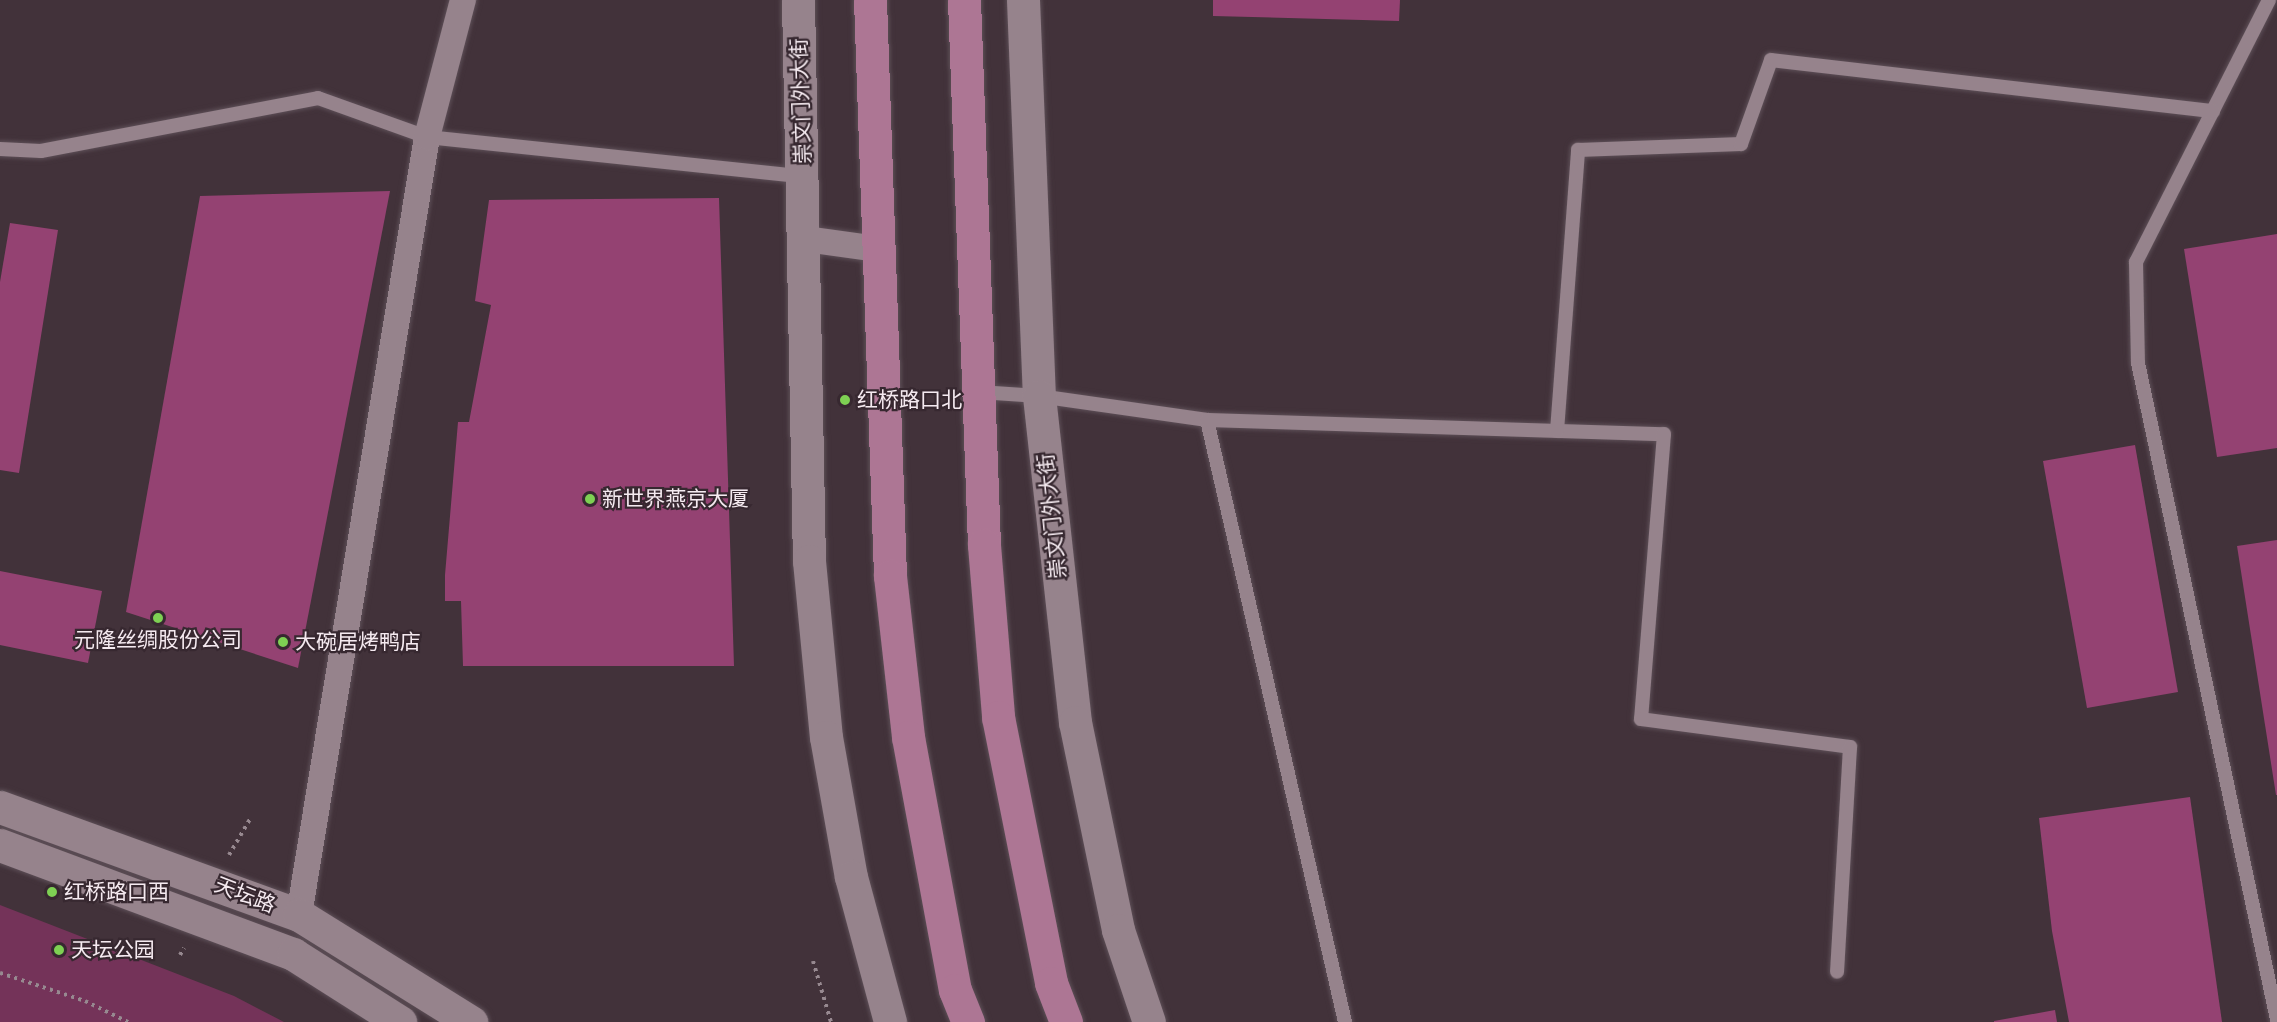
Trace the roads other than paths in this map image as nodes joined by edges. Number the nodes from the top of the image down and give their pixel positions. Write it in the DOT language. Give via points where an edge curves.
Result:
graph roads {
  1 [pos="463,0"];
  2 [pos="798,0"];
  3 [pos="870,0"];
  4 [pos="964,0"];
  5 [pos="1023,0"];
  6 [pos="2269,0"];
  7 [pos="2213,111"];
  8 [pos="428,137"];
  9 [pos="0,149"];
  10 [pos="803,176"];
  11 [pos="805,239"];
  12 [pos="878,249"];
  13 [pos="980,392"];
  14 [pos="1039,396"];
  15 [pos="1207,420"];
  16 [pos="1557,431"];
  17 [pos="0,807"];
  18 [pos="0,845"];
  19 [pos="298,915"];
  20 [pos="1837,972"];
  21 [pos="955,990"];
  22 [pos="2277,1020"];
  23 [pos="400,1022"];
  24 [pos="471,1022"];
  25 [pos="890,1022"];
  26 [pos="946,1022"];
  27 [pos="968,1022"];
  28 [pos="1066,1022"];
  29 [pos="1149,1022"];
  30 [pos="1345,1022"];
  1 -- 8 [label="street"];
  2 -- 10 [label="street, 崇文门外大街"];
  3 -- 12 [label="main road"];
  4 -- 13 [label="main road"];
  5 -- 14 [label="street, 崇文门外大街"];
  6 -- 7 [label="lane"];
  7 -- 16 [label="lane" via="1771,60 1741,144 1578,150"];
  7 -- 22 [label="lane" via="2136,262 2138,363"];
  8 -- 9 [label="lane" via="318,98 41,151"];
  8 -- 10 [label="lane"];
  8 -- 19 [label="street"];
  10 -- 11 [label="street, 崇文门外大街"];
  11 -- 12 [label="street"];
  11 -- 25 [label="street, 崇文门外大街" via="809,561 826,737 851,878"];
  12 -- 21 [label="main road" via="890,576 908,737"];
  13 -- 14 [label="lane"];
  13 -- 28 [label="main road" via="984,545 998,717 1051,983"];
  14 -- 15 [label="lane"];
  14 -- 29 [label="street, 崇文门外大街" via="1075,723 1118,930"];
  15 -- 16 [label="lane"];
  15 -- 30 [label="lane"];
  16 -- 20 [label="lane" via="1664,434 1641,718 1850,747"];
  17 -- 19 [label="street, 天坛路"];
  18 -- 23 [label="street, 天坛路" via="293,954"];
  19 -- 24 [label="street, 天坛路"];
  21 -- 26 [label="main road"];
  21 -- 27 [label="main road"];
}
